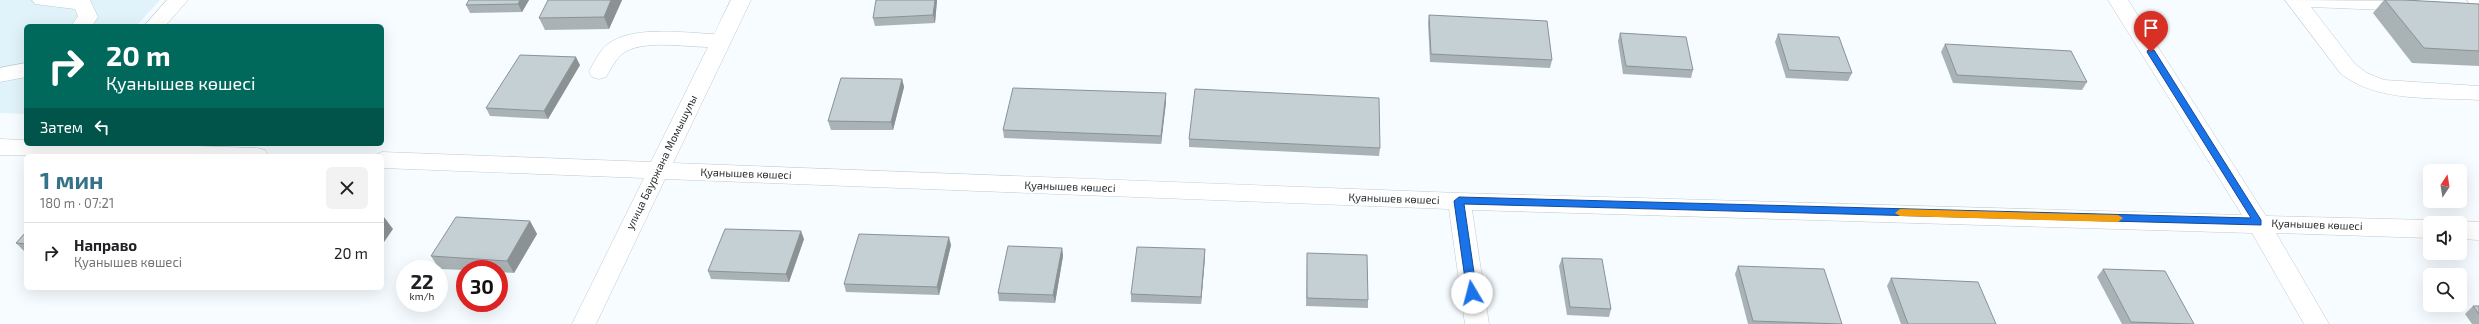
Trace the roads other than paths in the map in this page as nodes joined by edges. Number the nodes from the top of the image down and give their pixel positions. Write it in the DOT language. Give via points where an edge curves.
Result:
graph roads {
  1 [pos="42,0"];
  2 [pos="178,0"];
  3 [pos="741,0"];
  4 [pos="2118,0"];
  5 [pos="2296,0"];
  6 [pos="2431,6"];
  7 [pos="83,24"];
  8 [pos="156,24"];
  9 [pos="720,41"];
  10 [pos="24,70"];
  11 [pos="599,72"];
  12 [pos="0,75"];
  13 [pos="2479,93"];
  14 [pos="43,146"];
  15 [pos="0,147"];
  16 [pos="214,154"];
  17 [pos="384,160"];
  18 [pos="657,170"];
  19 [pos="1459,201"];
  20 [pos="2258,222"];
  21 [pos="2423,229"];
  22 [pos="2467,230"];
  23 [pos="2479,231"];
  24 [pos="584,324"];
  25 [pos="1477,324"];
  26 [pos="2317,324"];
  1 -- 7 [label="street" via="83,4 88,17"];
  2 -- 8 [label="street"];
  3 -- 9 [label="street, улица Бауржана Момышулы"];
  4 -- 20 [label="street"];
  5 -- 6 [label="street"];
  5 -- 13 [label="street" via="2348,69 2360,78 2381,87"];
  9 -- 11 [label="street" via="642,39 612,50"];
  9 -- 18 [label="street, улица Бауржана Момышулы"];
  10 -- 12 [label="street"];
  14 -- 15 [label="street"];
  14 -- 16 [label="street"];
  17 -- 18 [label="street, Қуанышев көшесі"];
  18 -- 19 [label="street, Қуанышев көшесі"];
  18 -- 24 [label="street, улица Бауржана Момышулы"];
  19 -- 20 [label="street, Қуанышев көшесі"];
  19 -- 25 [label="street"];
  20 -- 21 [label="street, Қуанышев көшесі"];
  20 -- 26 [label="street"];
  22 -- 23 [label="street"];
}
